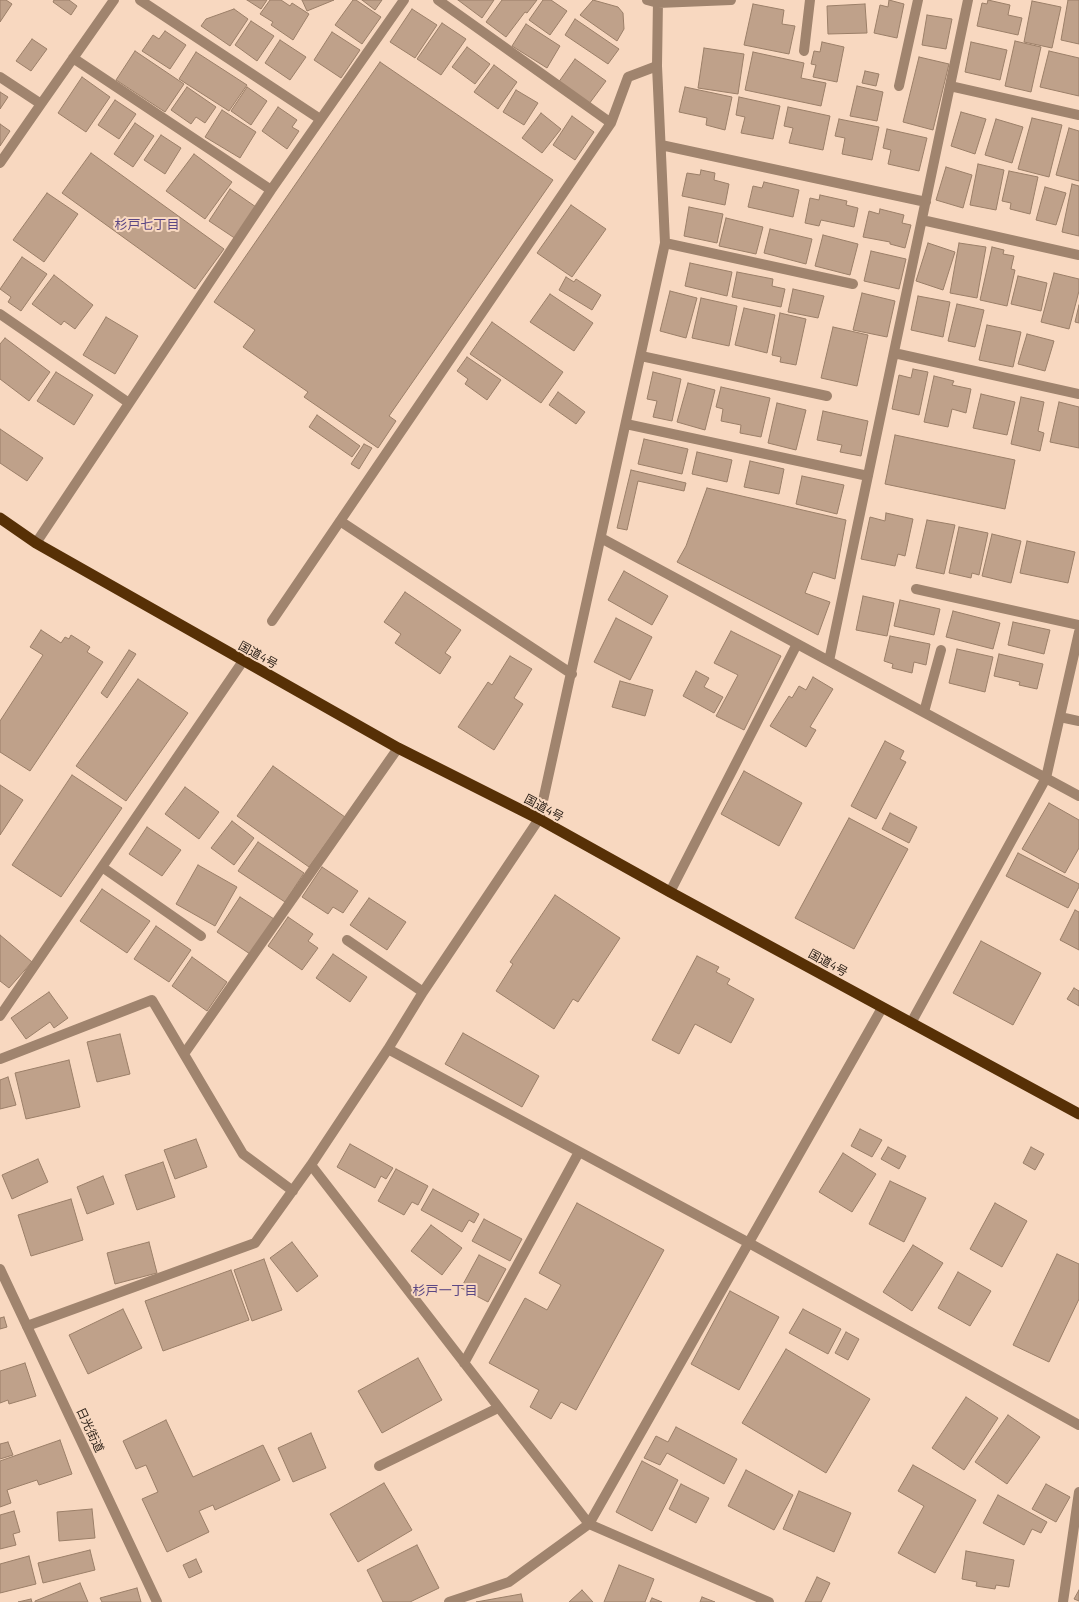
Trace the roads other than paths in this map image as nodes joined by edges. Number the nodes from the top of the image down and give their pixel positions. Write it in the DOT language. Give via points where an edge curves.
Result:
graph roads {
  1 [pos="114,0"];
  2 [pos="140,0"];
  3 [pos="404,0"];
  4 [pos="438,0"];
  5 [pos="647,0"];
  6 [pos="731,0"];
  7 [pos="810,0"];
  8 [pos="918,0"];
  9 [pos="968,0"];
  10 [pos="658,2"];
  11 [pos="804,51"];
  12 [pos="73,58"];
  13 [pos="657,66"];
  14 [pos="0,77"];
  15 [pos="899,86"];
  16 [pos="950,86"];
  17 [pos="41,104"];
  18 [pos="1079,115"];
  19 [pos="320,119"];
  20 [pos="611,123"];
  21 [pos="660,145"];
  22 [pos="0,163"];
  23 [pos="271,190"];
  24 [pos="926,202"];
  25 [pos="922,220"];
  26 [pos="665,242"];
  27 [pos="1079,255"];
  28 [pos="853,284"];
  29 [pos="0,314"];
  30 [pos="894,353"];
  31 [pos="641,356"];
  32 [pos="1079,394"];
  33 [pos="827,396"];
  34 [pos="128,403"];
  35 [pos="626,424"];
  36 [pos="868,476"];
  37 [pos="0,518"];
  38 [pos="340,521"];
  39 [pos="601,538"];
  40 [pos="36,543"];
  41 [pos="916,590"];
  42 [pos="272,621"];
  43 [pos="1079,625"];
  44 [pos="1079,632"];
  45 [pos="797,644"];
  46 [pos="940,650"];
  47 [pos="243,661"];
  48 [pos="829,661"];
  49 [pos="572,674"];
  50 [pos="924,712"];
  51 [pos="1060,717"];
  52 [pos="1079,721"];
  53 [pos="398,748"];
  54 [pos="1046,778"];
  55 [pos="1079,796"];
  56 [pos="539,820"];
  57 [pos="102,867"];
  58 [pos="670,892"];
  59 [pos="201,936"];
  60 [pos="347,940"];
  61 [pos="423,992"];
  62 [pos="882,1008"];
  63 [pos="0,1016"];
  64 [pos="911,1023"];
  65 [pos="388,1048"];
  66 [pos="184,1054"];
  67 [pos="0,1059"];
  68 [pos="1079,1114"];
  69 [pos="580,1152"];
  70 [pos="311,1166"];
  71 [pos="293,1191"];
  72 [pos="749,1243"];
  73 [pos="0,1269"];
  74 [pos="27,1326"];
  75 [pos="464,1363"];
  76 [pos="498,1408"];
  77 [pos="1079,1425"];
  78 [pos="379,1466"];
  79 [pos="1079,1492"];
  80 [pos="589,1524"];
  81 [pos="755,1599"];
  82 [pos="157,1602"];
  83 [pos="449,1602"];
  84 [pos="769,1602"];
  85 [pos="1063,1602"];
  1 -- 12 [label="street"];
  2 -- 19 [label="street"];
  3 -- 19 [label="street"];
  4 -- 20 [label="street"];
  5 -- 10 [label="street"];
  6 -- 10 [label="street"];
  7 -- 11 [label="street"];
  8 -- 15 [label="street"];
  9 -- 16 [label="street"];
  10 -- 13 [label="street"];
  12 -- 17 [label="street"];
  12 -- 23 [label="street"];
  13 -- 20 [label="street" via="628,77"];
  13 -- 21 [label="street"];
  14 -- 17 [label="street"];
  16 -- 18 [label="street"];
  16 -- 24 [label="street"];
  17 -- 22 [label="street"];
  19 -- 23 [label="street"];
  20 -- 38 [label="street"];
  21 -- 24 [label="street"];
  21 -- 26 [label="street"];
  23 -- 34 [label="street"];
  24 -- 25 [label="street"];
  25 -- 27 [label="street"];
  25 -- 30 [label="street"];
  26 -- 28 [label="street"];
  26 -- 31 [label="street"];
  29 -- 34 [label="street"];
  30 -- 32 [label="street"];
  30 -- 36 [label="street"];
  31 -- 33 [label="street"];
  31 -- 35 [label="street"];
  34 -- 40 [label="street"];
  35 -- 36 [label="street"];
  35 -- 39 [label="street"];
  36 -- 48 [label="street"];
  37 -- 40 [label="highway, 国道4号"];
  38 -- 42 [label="street"];
  38 -- 49 [label="street"];
  39 -- 45 [label="street"];
  39 -- 49 [label="street"];
  40 -- 47 [label="highway, 国道4号"];
  41 -- 43 [label="street"];
  44 -- 51 [label="street"];
  45 -- 48 [label="street"];
  45 -- 58 [label="street"];
  46 -- 50 [label="street"];
  47 -- 53 [label="highway, 国道4号"];
  47 -- 57 [label="street"];
  48 -- 50 [label="street"];
  49 -- 56 [label="street"];
  50 -- 54 [label="street"];
  51 -- 52 [label="street"];
  51 -- 54 [label="street"];
  53 -- 56 [label="highway, 国道4号"];
  53 -- 66 [label="street"];
  54 -- 55 [label="street"];
  54 -- 64 [label="street"];
  56 -- 58 [label="highway, 国道4号"];
  56 -- 61 [label="street"];
  57 -- 59 [label="street"];
  57 -- 63 [label="street"];
  58 -- 62 [label="highway, 国道4号"];
  60 -- 61 [label="street"];
  61 -- 65 [label="street"];
  62 -- 64 [label="highway, 国道4号"];
  62 -- 72 [label="street"];
  64 -- 68 [label="highway, 国道4号"];
  65 -- 69 [label="street"];
  65 -- 70 [label="street"];
  66 -- 67 [label="street" via="152,1000"];
  66 -- 71 [label="street" via="243,1154"];
  69 -- 72 [label="street"];
  69 -- 75 [label="street"];
  70 -- 71 [label="street"];
  70 -- 75 [label="street"];
  71 -- 74 [label="street" via="255,1243"];
  72 -- 77 [label="street"];
  72 -- 80 [label="street"];
  73 -- 74 [label="street, 日光街道"];
  74 -- 82 [label="street, 日光街道"];
  75 -- 76 [label="street"];
  76 -- 78 [label="street"];
  76 -- 80 [label="street"];
  79 -- 85 [label="street"];
  80 -- 81 [label="street"];
  80 -- 83 [label="street" via="509,1582"];
  81 -- 84 [label="street"];
}
